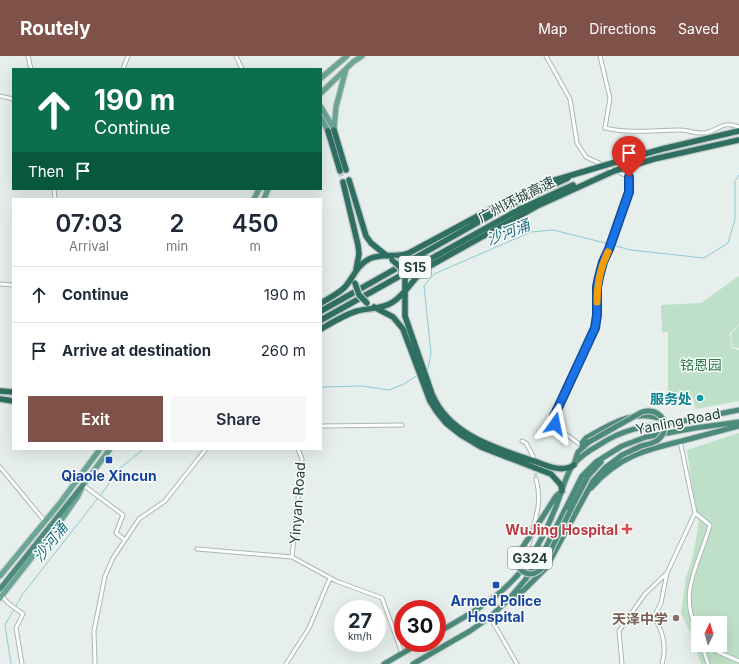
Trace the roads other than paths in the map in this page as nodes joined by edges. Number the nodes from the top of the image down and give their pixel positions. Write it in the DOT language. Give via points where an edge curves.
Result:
graph roads {
  1 [pos="28,56"];
  2 [pos="128,56"];
  3 [pos="236,56"];
  4 [pos="347,56"];
  5 [pos="362,56"];
  6 [pos="546,56"];
  7 [pos="600,56"];
  8 [pos="31,68"];
  9 [pos="123,68"];
  10 [pos="242,68"];
  11 [pos="346,69"];
  12 [pos="322,77"];
  13 [pos="322,92"];
  14 [pos="0,96"];
  15 [pos="12,99"];
  16 [pos="322,109"];
  17 [pos="322,119"];
  18 [pos="322,126"];
  19 [pos="739,127"];
  20 [pos="331,130"];
  21 [pos="739,131"];
  22 [pos="739,140"];
  23 [pos="616,162"];
  24 [pos="343,170"];
  25 [pos="614,171"];
  26 [pos="377,248"];
  27 [pos="359,254"];
  28 [pos="386,256"];
  29 [pos="374,257"];
  30 [pos="394,258"];
  31 [pos="360,266"];
  32 [pos="356,272"];
  33 [pos="414,279"];
  34 [pos="353,280"];
  35 [pos="405,280"];
  36 [pos="0,284"];
  37 [pos="12,285"];
  38 [pos="405,290"];
  39 [pos="398,298"];
  40 [pos="322,302"];
  41 [pos="378,307"];
  42 [pos="322,309"];
  43 [pos="359,310"];
  44 [pos="405,310"];
  45 [pos="393,317"];
  46 [pos="322,319"];
  47 [pos="322,328"];
  48 [pos="0,391"];
  49 [pos="12,392"];
  50 [pos="0,399"];
  51 [pos="12,401"];
  52 [pos="739,410"];
  53 [pos="739,422"];
  54 [pos="671,423"];
  55 [pos="402,425"];
  56 [pos="322,426"];
  57 [pos="739,426"];
  58 [pos="522,441"];
  59 [pos="680,441"];
  60 [pos="582,448"];
  61 [pos="99,450"];
  62 [pos="109,450"];
  63 [pos="205,450"];
  64 [pos="298,450"];
  65 [pos="504,453"];
  66 [pos="608,455"];
  67 [pos="533,456"];
  68 [pos="574,465"];
  69 [pos="0,467"];
  70 [pos="536,479"];
  71 [pos="84,485"];
  72 [pos="562,491"];
  73 [pos="585,495"];
  74 [pos="695,513"];
  75 [pos="43,519"];
  76 [pos="125,540"];
  77 [pos="197,549"];
  78 [pos="292,557"];
  79 [pos="528,561"];
  80 [pos="667,573"];
  81 [pos="0,576"];
  82 [pos="330,578"];
  83 [pos="0,589"];
  84 [pos="1,596"];
  85 [pos="508,600"];
  86 [pos="490,617"];
  87 [pos="691,617"];
  88 [pos="446,628"];
  89 [pos="704,652"];
  90 [pos="718,652"];
  91 [pos="402,653"];
  92 [pos="739,661"];
  93 [pos="22,664"];
  94 [pos="95,664"];
  95 [pos="286,664"];
  96 [pos="384,664"];
  97 [pos="413,664"];
  98 [pos="517,664"];
  99 [pos="622,664"];
  100 [pos="662,664"];
  101 [pos="708,664"];
  1 -- 8 [label="street"];
  2 -- 9 [label="street"];
  3 -- 10 [label="street"];
  4 -- 12 [label="main road"];
  5 -- 11 [label="main road"];
  6 -- 60 [label="street" via="570,99 577,143 586,157 629,177 629,192 599,277 597,321 593,334 554,416 558,428"];
  7 -- 19 [label="street" via="610,98 605,128 636,132 682,130 701,133 727,124"];
  11 -- 13 [label="main road"];
  11 -- 20 [label="main road"];
  14 -- 15 [label="street"];
  16 -- 20 [label="main road"];
  17 -- 20 [label="main road"];
  18 -- 20 [label="main road"];
  20 -- 24 [label="highway"];
  21 -- 23 [label="highway, 广州环城高速 / S15"];
  22 -- 25 [label="highway, 广州环城高速 / S15, bridge" via="654,159"];
  23 -- 30 [label="highway, bridge" via="539,185 416,250"];
  23 -- 42 [label="highway, 广州环城高速 / S15, bridge" via="556,183 505,207"];
  25 -- 33 [label="highway" via="529,211 428,267"];
  25 -- 46 [label="highway, 广州环城高速 / S15" via="556,192 509,214"];
  26 -- 27 [label="highway" via="366,236 346,181"];
  26 -- 28 [label="highway"];
  26 -- 30 [label="highway"];
  27 -- 32 [label="highway"];
  27 -- 34 [label="highway"];
  28 -- 29 [label="highway"];
  28 -- 30 [label="highway"];
  29 -- 30 [label="highway"];
  29 -- 31 [label="highway"];
  30 -- 35 [label="highway, bridge"];
  31 -- 32 [label="highway"];
  31 -- 34 [label="highway"];
  32 -- 34 [label="highway"];
  33 -- 38 [label="highway"];
  33 -- 44 [label="highway" via="408,291"];
  34 -- 40 [label="highway"];
  34 -- 41 [label="highway, bridge" via="362,299"];
  35 -- 38 [label="highway"];
  35 -- 39 [label="highway" via="404,289"];
  36 -- 37 [label="street"];
  38 -- 39 [label="highway"];
  38 -- 44 [label="highway"];
  39 -- 41 [label="highway" via="390,304"];
  41 -- 43 [label="highway"];
  41 -- 45 [label="highway"];
  43 -- 45 [label="highway" via="375,311"];
  43 -- 47 [label="highway"];
  44 -- 65 [label="highway" via="429,388 442,413 451,423 468,434"];
  45 -- 65 [label="highway" via="403,329 426,392 439,416 465,438 481,447"];
  48 -- 49 [label="highway"];
  50 -- 51 [label="highway"];
  52 -- 54 [label="highway, Yanling Road / G324"];
  53 -- 66 [label="highway, Yanling Road / G324" via="646,437 626,444"];
  54 -- 60 [label="highway" via="649,415 628,417 586,438"];
  54 -- 68 [label="highway, Yanling Road / G324" via="643,426 617,435 599,444"];
  55 -- 56 [label="street"];
  57 -- 59 [label="highway"];
  58 -- 67 [label="street"];
  59 -- 73 [label="highway" via="629,457 608,472"];
  59 -- 74 [label="street"];
  60 -- 68 [label="highway"];
  60 -- 73 [label="highway, bridge" via="642,412 651,410 663,419 663,434 659,439 622,455 606,467 592,481"];
  61 -- 81 [label="main road"];
  62 -- 71 [label="main road"];
  63 -- 76 [label="street" via="165,501 139,519"];
  64 -- 78 [label="street, Yinyan Road" via="302,459"];
  65 -- 68 [label="highway" via="552,468 564,469"];
  65 -- 72 [label="highway" via="551,474 558,481"];
  66 -- 72 [label="highway, bridge" via="588,476 542,569 528,574 519,568 517,562 520,550"];
  66 -- 85 [label="highway, Yanling Road / G324" via="591,466 582,476 540,559"];
  68 -- 72 [label="highway, Yanling Road / G324"];
  69 -- 75 [label="street"];
  70 -- 79 [label="street" via="539,501 532,540 526,554"];
  71 -- 76 [label="street" via="123,515 116,533"];
  71 -- 83 [label="highway"];
  71 -- 84 [label="main road" via="62,519"];
  72 -- 79 [label="highway, Yanling Road / G324" via="545,531"];
  73 -- 85 [label="highway" via="546,568 524,590"];
  74 -- 80 [label="street"];
  74 -- 87 [label="street" via="710,525 691,581"];
  76 -- 94 [label="street" via="105,576 94,631"];
  77 -- 78 [label="street"];
  78 -- 82 [label="street"];
  79 -- 88 [label="highway, Yanling Road / G324" via="510,583 490,601"];
  80 -- 99 [label="street" via="645,594 619,631"];
  80 -- 100 [label="street" via="661,603 654,616 664,639"];
  82 -- 91 [label="street" via="382,598"];
  82 -- 95 [label="street" via="309,628"];
  84 -- 93 [label="street" via="23,614 16,628"];
  85 -- 86 [label="highway, Yanling Road / G324"];
  86 -- 97 [label="highway, Yanling Road / G324"];
  86 -- 98 [label="street"];
  89 -- 101 [label="street"];
  90 -- 92 [label="street"];
  91 -- 96 [label="highway"];
}
